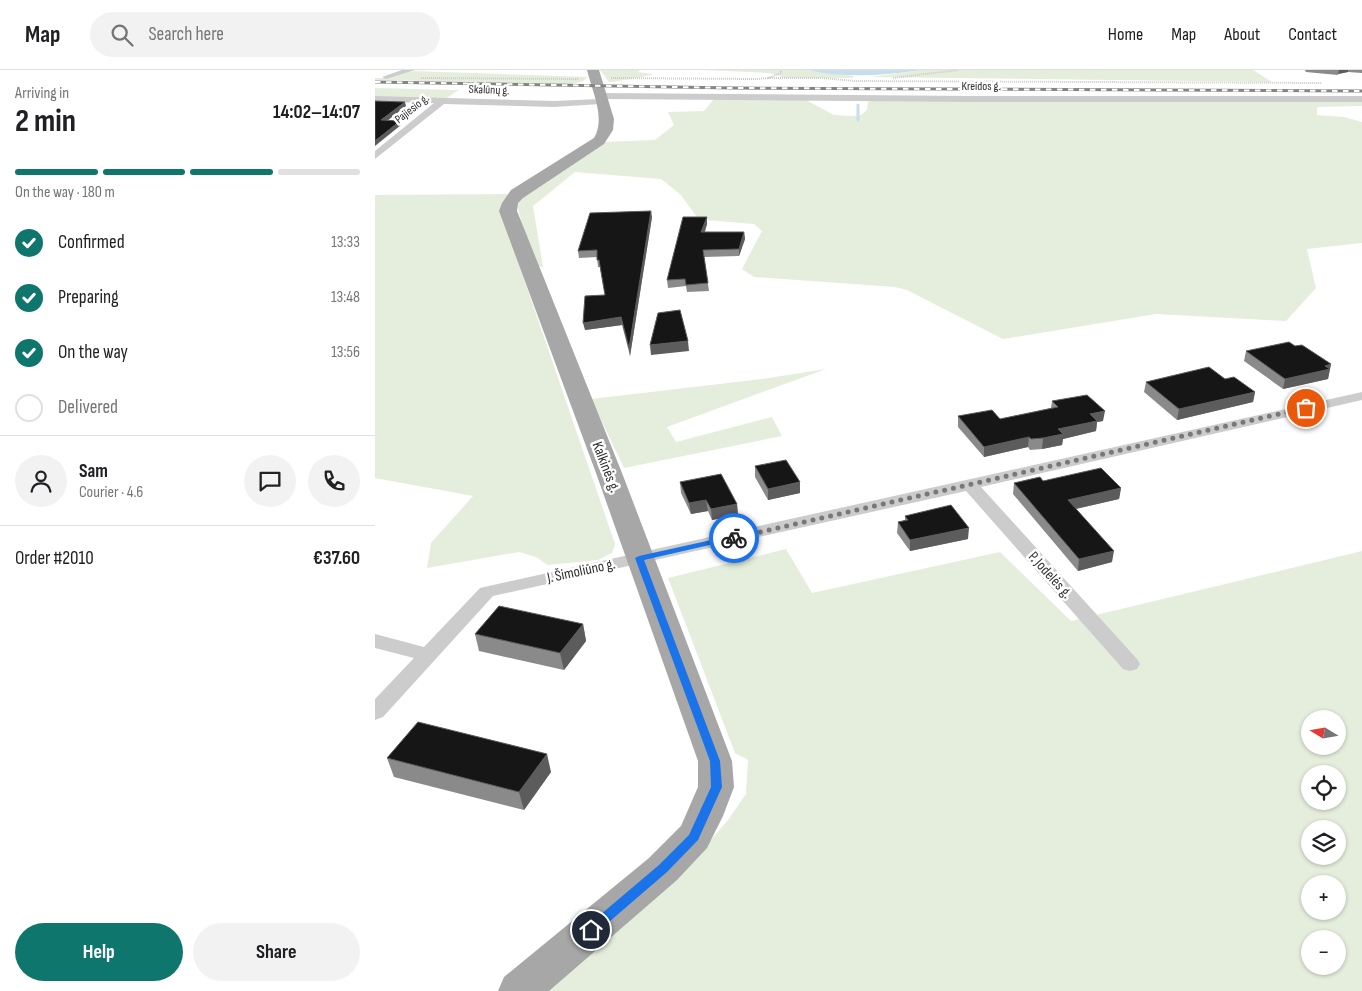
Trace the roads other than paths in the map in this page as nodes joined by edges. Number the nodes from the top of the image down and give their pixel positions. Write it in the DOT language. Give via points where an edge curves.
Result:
graph roads {
  1 [pos="411,70"];
  2 [pos="386,77"];
  3 [pos="597,86"];
  4 [pos="375,99"];
  5 [pos="1362,99"];
  6 [pos="442,101"];
  7 [pos="375,156"];
  8 [pos="1362,396"];
  9 [pos="970,485"];
  10 [pos="639,558"];
  11 [pos="375,641"];
  12 [pos="428,655"];
  13 [pos="1130,664"];
  14 [pos="375,712"];
  15 [pos="519,991"];
  1 -- 2 [label="street"];
  3 -- 5 [label="street, Kreidos g." via="943,99"];
  3 -- 6 [label="street, Skalūnų g." via="555,104"];
  3 -- 10 [label="main road, Kalkinės g." via="607,119 606,130 599,141 517,194 508,211"];
  4 -- 6 [label="street, Skalūnų g."];
  6 -- 7 [label="street, Pajiesio g."];
  8 -- 9 [label="street, J. Šimoliūno g."];
  9 -- 10 [label="street, J. Šimoliūno g."];
  9 -- 13 [label="street, P. Jodelės g."];
  10 -- 12 [label="street, J. Šimoliūno g." via="487,592"];
  10 -- 15 [label="main road, Kalkinės g." via="715,761 716,787 694,837 663,869"];
  11 -- 12 [label="street"];
  12 -- 14 [label="street, J. Šimoliūno g."];
}
